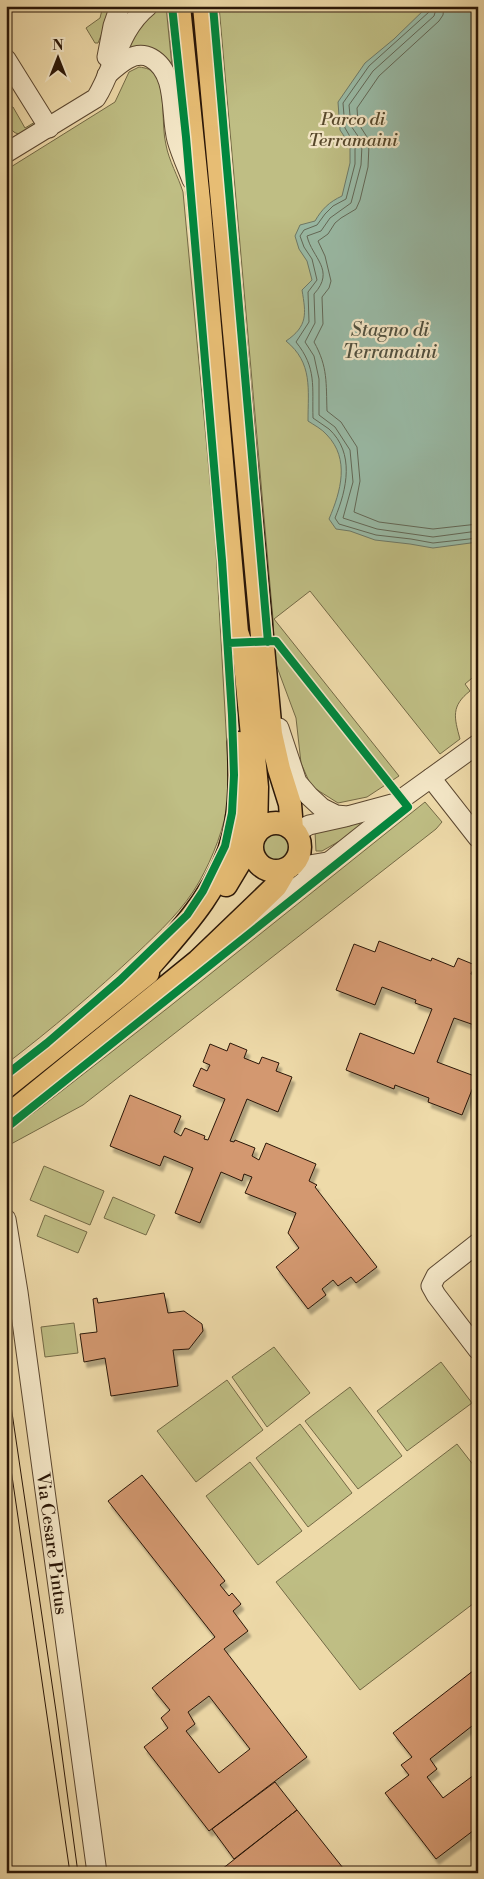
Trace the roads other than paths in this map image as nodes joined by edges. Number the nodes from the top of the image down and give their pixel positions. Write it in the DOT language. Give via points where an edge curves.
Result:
graph roads {
  1 [pos="120,6"];
  2 [pos="148,6"];
  3 [pos="179,6"];
  4 [pos="204,10"];
  5 [pos="6,59"];
  6 [pos="106,75"];
  7 [pos="48,128"];
  8 [pos="7,151"];
  9 [pos="199,201"];
  10 [pos="237,632"];
  11 [pos="269,708"];
  12 [pos="478,744"];
  13 [pos="431,778"];
  14 [pos="396,803"];
  15 [pos="348,816"];
  16 [pos="294,831"];
  17 [pos="478,838"];
  18 [pos="254,841"];
  19 [pos="328,862"];
  20 [pos="289,867"];
  21 [pos="198,961"];
  22 [pos="136,982"];
  23 [pos="6,1087"];
  24 [pos="6,1117"];
  25 [pos="6,1219"];
  26 [pos="478,1243"];
  27 [pos="478,1350"];
  28 [pos="97,1871"];
  1 -- 6 [label="street" via="108,44"];
  2 -- 6 [label="street" via="127,29"];
  3 -- 9 [label="main road"];
  4 -- 11 [label="main road"];
  5 -- 7 [label="street"];
  6 -- 7 [label="street" via="96,98"];
  6 -- 9 [label="street" via="127,59 138,56 149,57 159,63 169,84 177,141"];
  7 -- 8 [label="street"];
  9 -- 10 [label="main road"];
  10 -- 18 [label="main road" via="244,652 256,777"];
  10 -- 22 [label="main road" via="233,655 239,736 234,835 208,895"];
  11 -- 15 [label="street" via="297,782 322,808 336,815"];
  11 -- 16 [label="main road" via="271,734"];
  12 -- 13 [label="street"];
  13 -- 14 [label="street"];
  13 -- 17 [label="street"];
  14 -- 15 [label="street"];
  14 -- 19 [label="street" via="393,811"];
  15 -- 16 [label="street"];
  16 -- 18 [label="main road" via="276,823 268,825"];
  16 -- 20 [label="main road" via="300,846 299,855"];
  18 -- 20 [label="main road" via="254,857 264,868 271,871"];
  18 -- 22 [label="main road" via="195,931 173,954"];
  19 -- 20 [label="street"];
  19 -- 21 [label="street" via="210,957"];
  20 -- 21 [label="main road" via="276,886"];
  21 -- 24 [label="main road"];
  22 -- 23 [label="main road"];
  25 -- 28 [label="street, Via Cesare Pintus"];
  26 -- 27 [label="street" via="436,1276 432,1286"];
}
